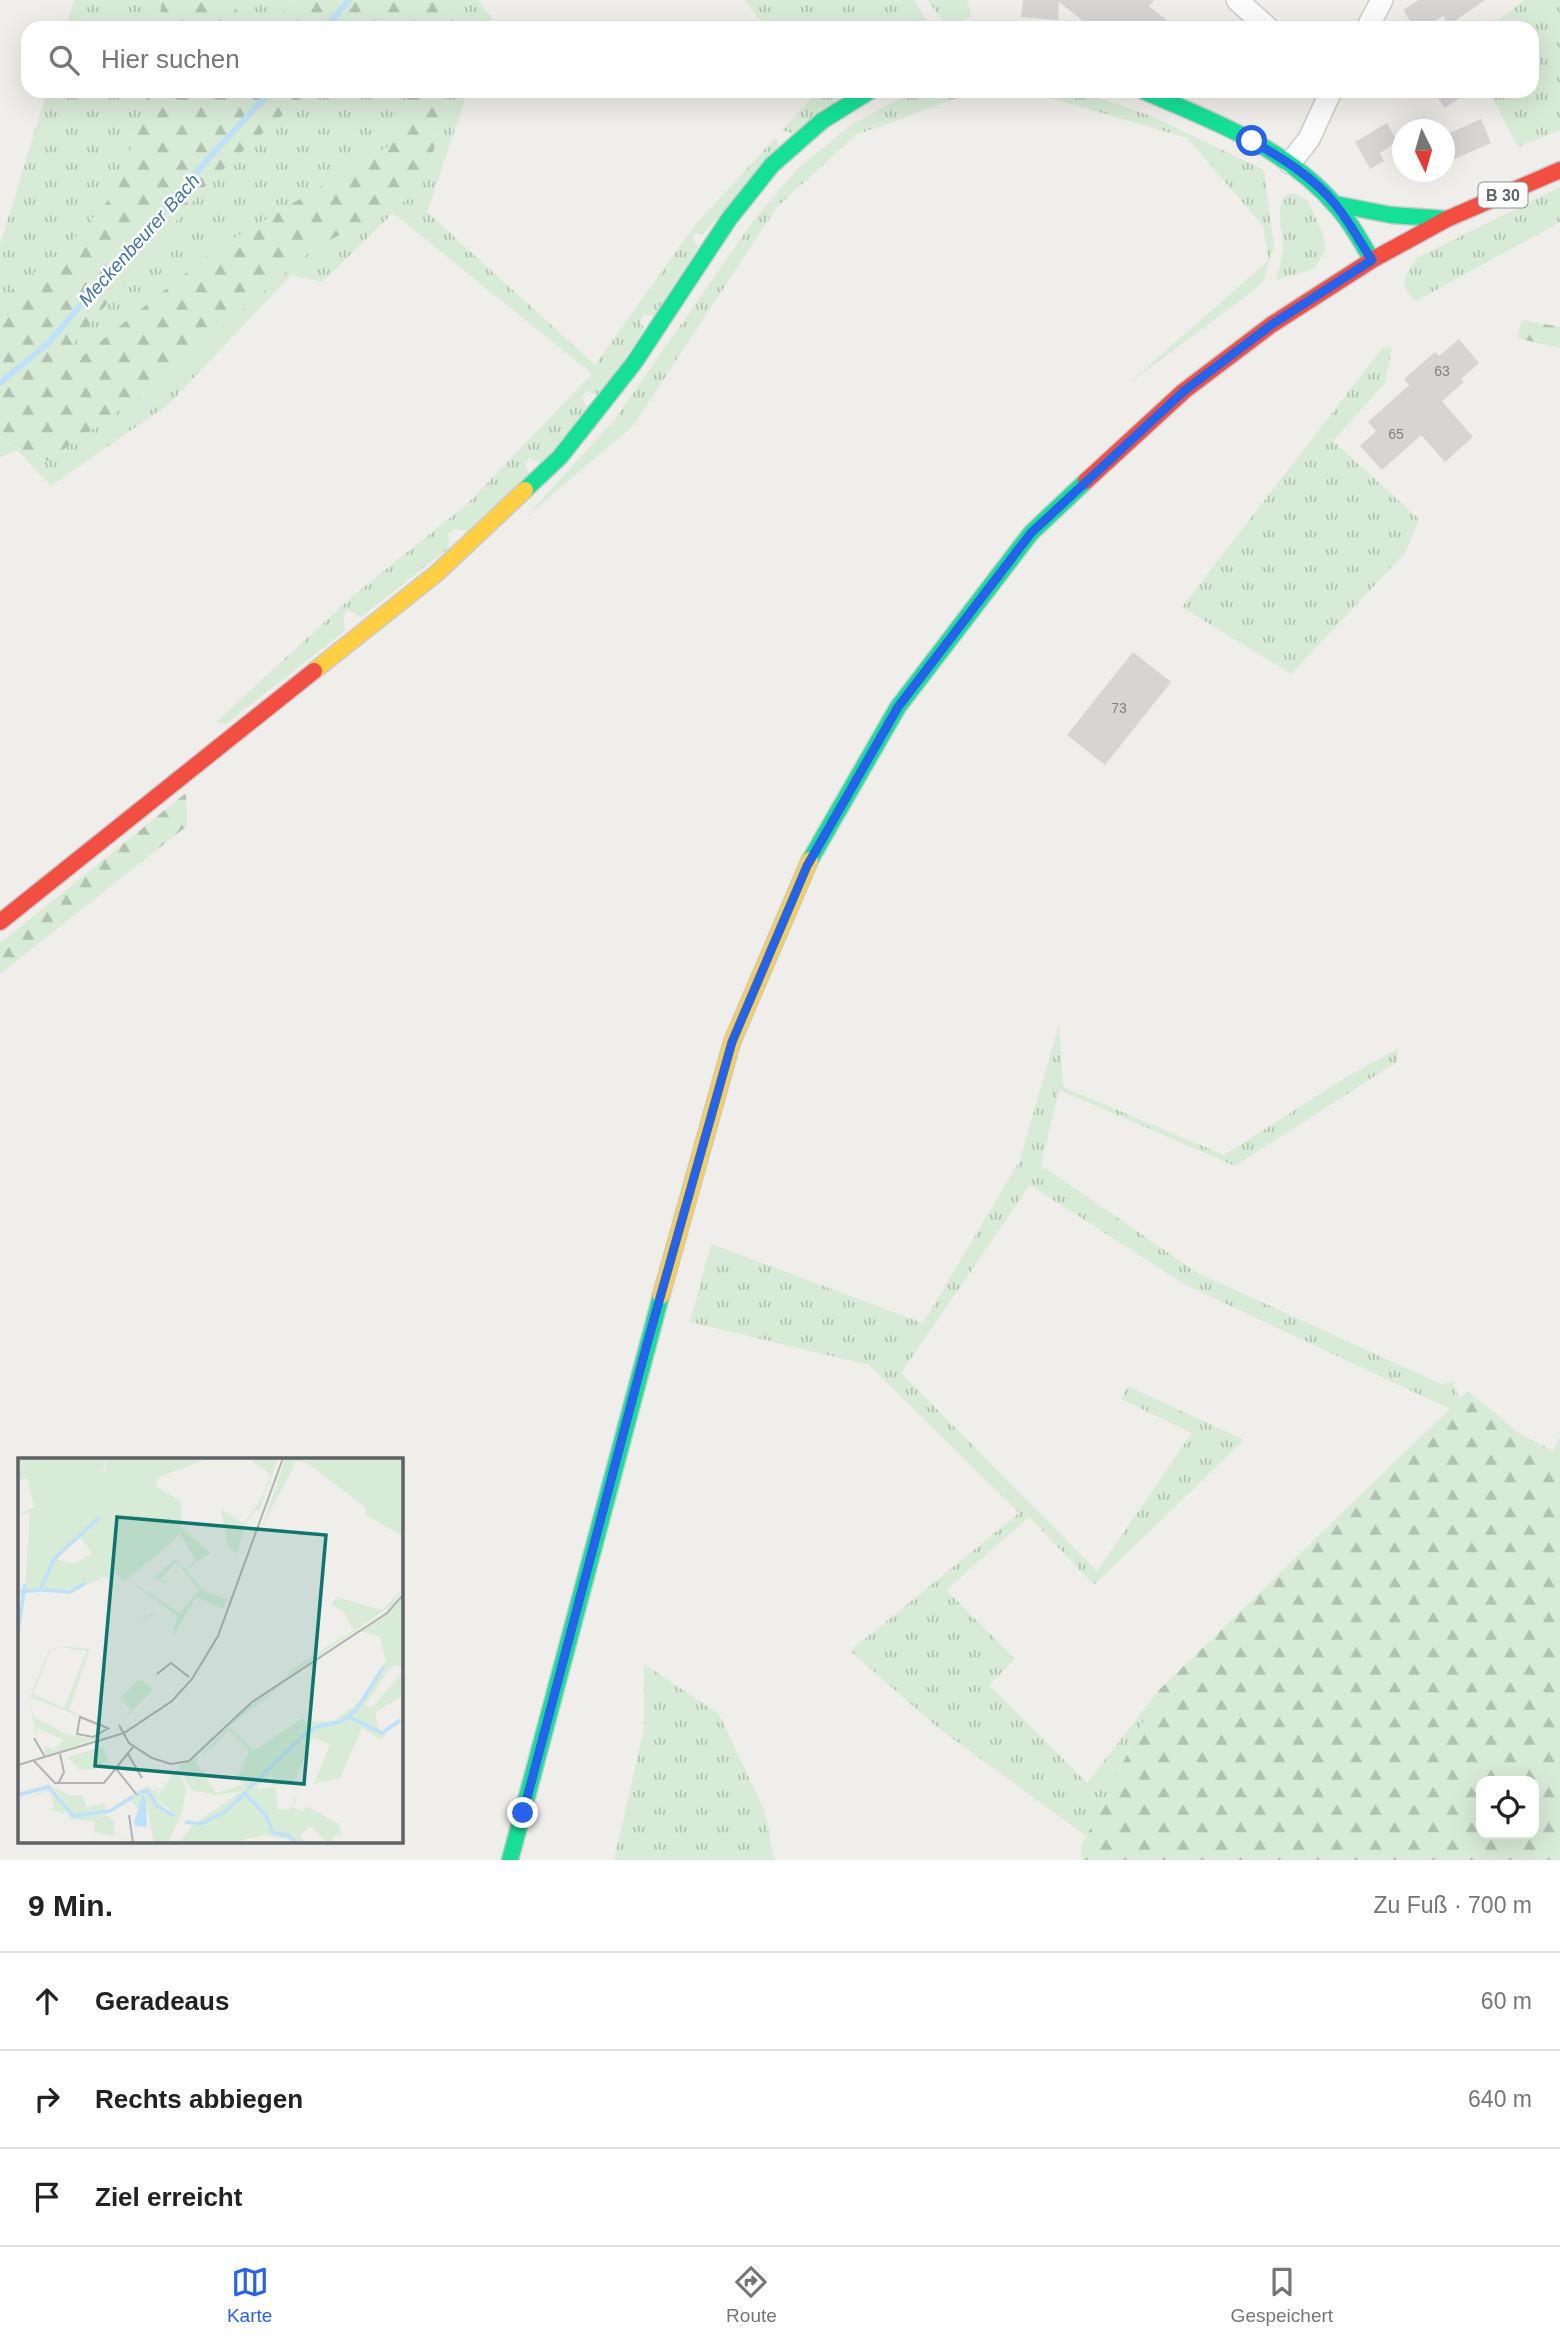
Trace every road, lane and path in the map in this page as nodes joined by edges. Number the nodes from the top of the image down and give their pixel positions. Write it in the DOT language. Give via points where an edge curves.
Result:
graph roads {
  1 [pos="1237,0"];
  2 [pos="1382,0"];
  3 [pos="1260,21"];
  4 [pos="1371,21"];
  5 [pos="859,98"];
  6 [pos="1158,98"];
  7 [pos="1321,98"];
  8 [pos="1290,163"];
  9 [pos="1560,170"];
  10 [pos="1335,204"];
  11 [pos="1447,219"];
  12 [pos="1372,260"];
  13 [pos="0,922"];
  14 [pos="510,1860"];
  1 -- 3 [label="street"];
  2 -- 4 [label="street"];
  5 -- 13 [label="main road" via="822,121 772,165 729,219 634,363 560,457 437,573"];
  6 -- 8 [label="main road"];
  7 -- 8 [label="street" via="1309,139"];
  8 -- 10 [label="main road"];
  9 -- 11 [label="main road, B 30"];
  10 -- 11 [label="main road" via="1403,218"];
  10 -- 12 [label="main road"];
  11 -- 12 [label="main road, B 30"];
  12 -- 14 [label="main road, B 30" via="1271,325 1184,391 1031,533 898,707 807,866 732,1042"];
}
